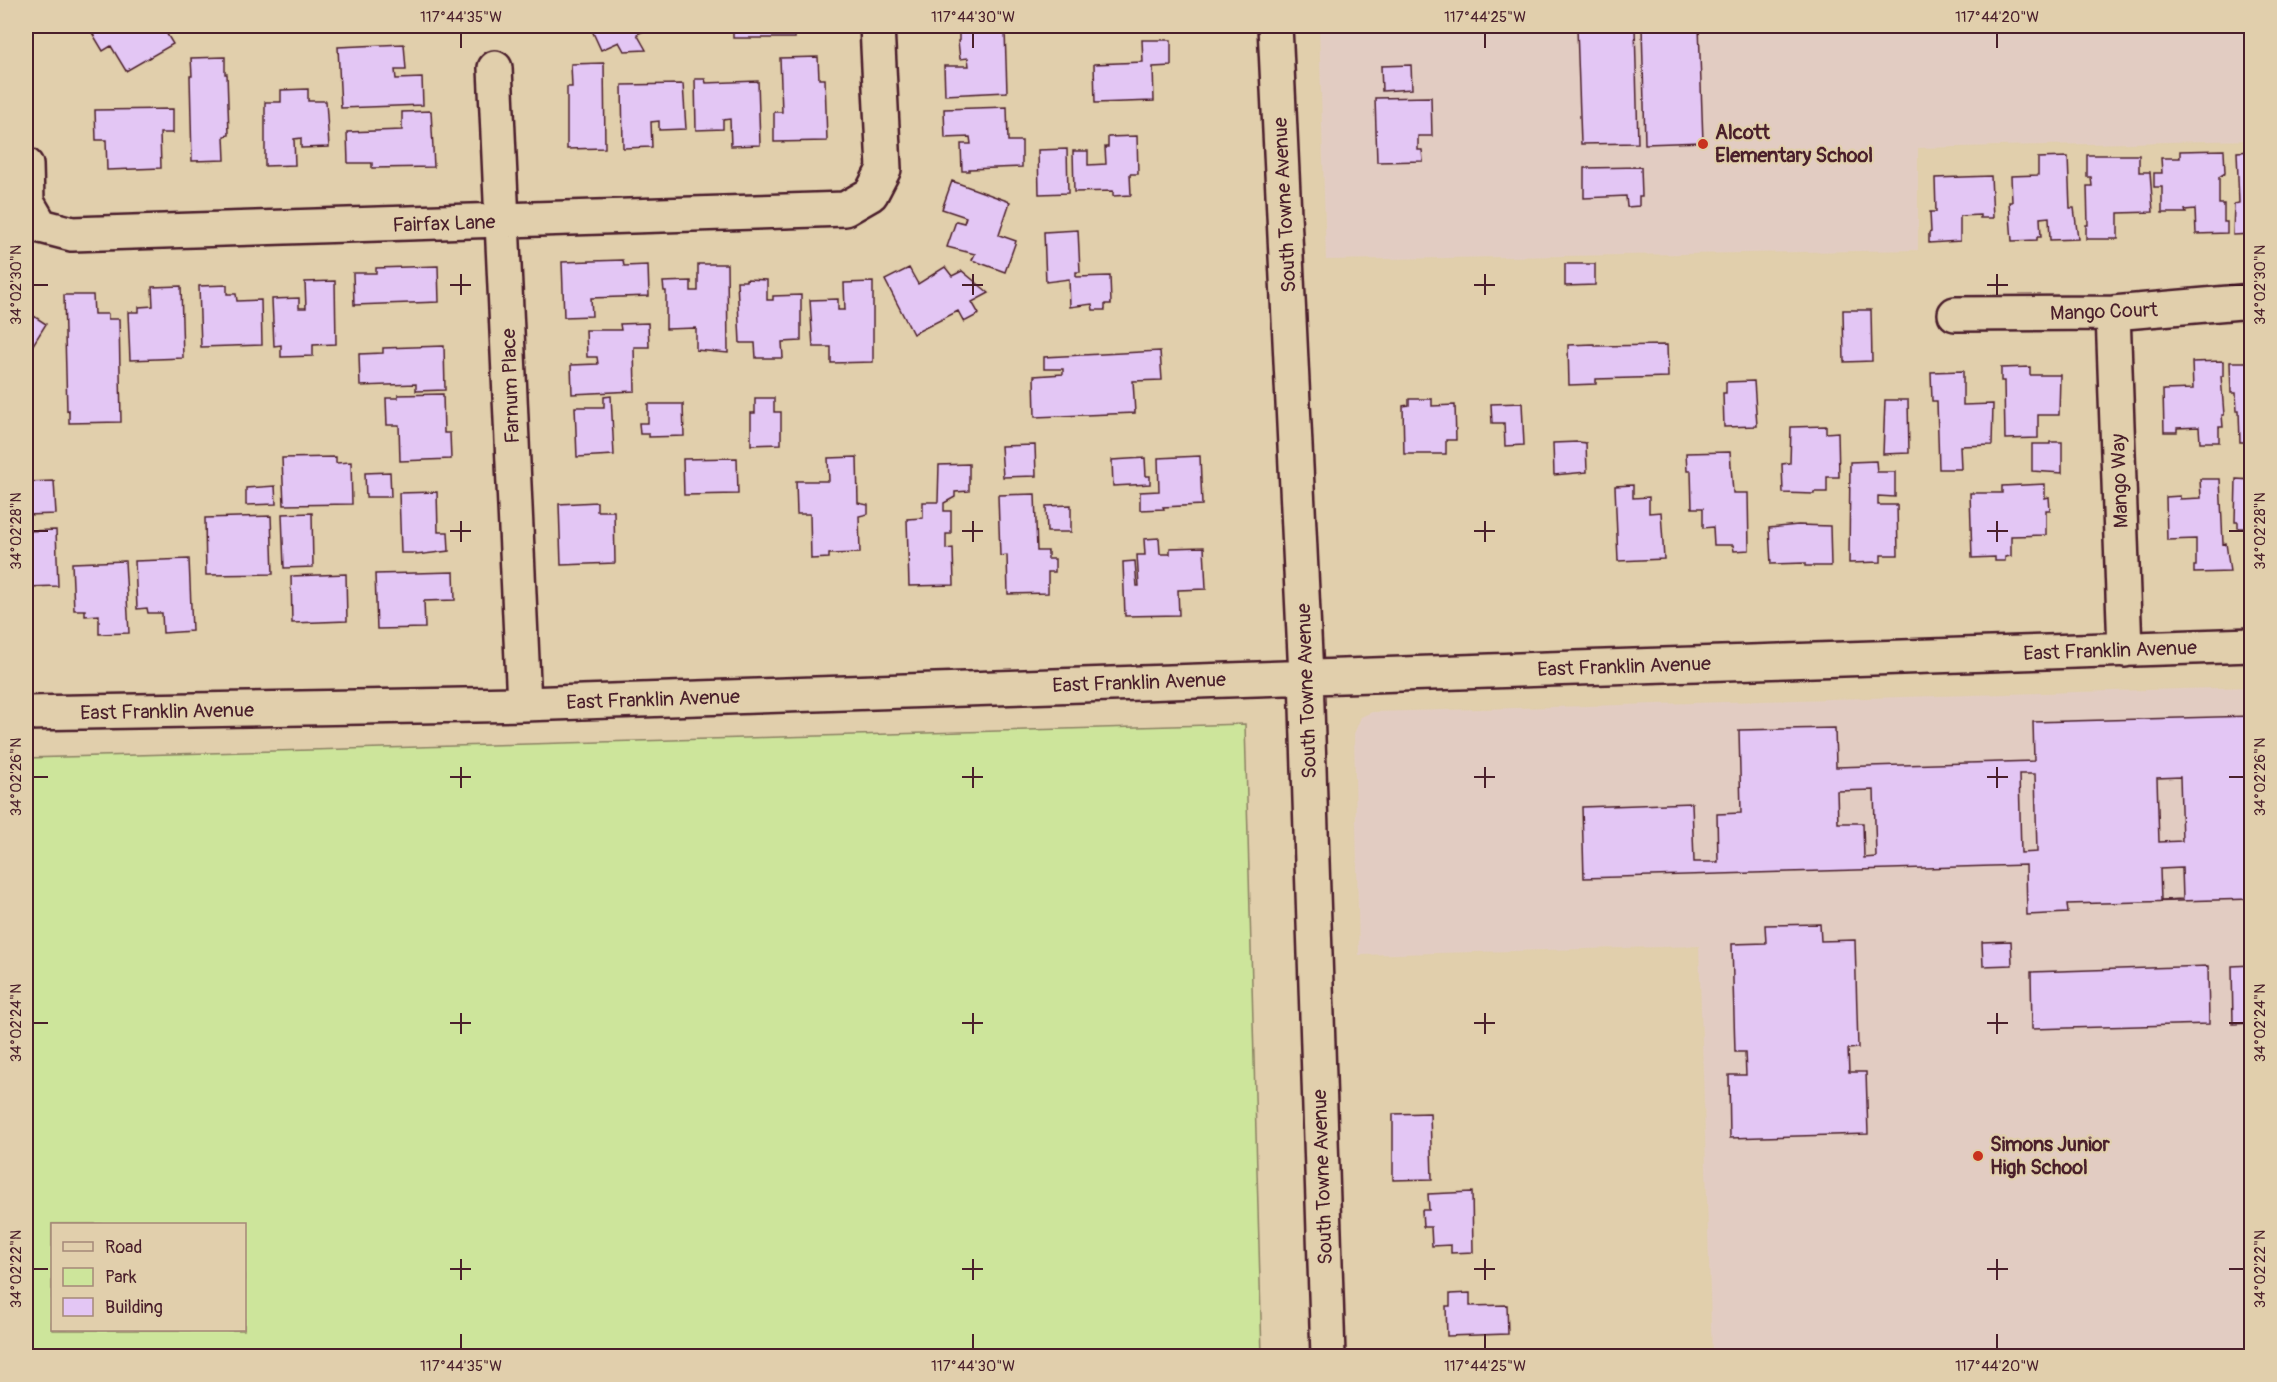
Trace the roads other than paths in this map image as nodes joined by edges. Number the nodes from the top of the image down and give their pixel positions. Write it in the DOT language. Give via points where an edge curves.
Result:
graph roads {
  1 [pos="877,26"];
  2 [pos="1275,26"];
  3 [pos="495,68"];
  4 [pos="26,165"];
  5 [pos="503,221"];
  6 [pos="2252,301"];
  7 [pos="2113,313"];
  8 [pos="1955,314"];
  9 [pos="2252,645"];
  10 [pos="2125,650"];
  11 [pos="1306,676"];
  12 [pos="524,704"];
  13 [pos="26,713"];
  14 [pos="1328,1356"];
  1 -- 5 [label="street, Fairfax Lane" via="884,169 871,194 845,210"];
  2 -- 11 [label="street, South Towne Avenue"];
  3 -- 5 [label="street, Farnum Place"];
  4 -- 5 [label="street, Fairfax Lane" via="27,202 41,226 72,234"];
  5 -- 12 [label="street, Farnum Place"];
  6 -- 7 [label="street, Mango Court"];
  7 -- 8 [label="street, Mango Court"];
  7 -- 10 [label="street, Mango Way"];
  9 -- 10 [label="street, East Franklin Avenue"];
  10 -- 11 [label="street, East Franklin Avenue"];
  11 -- 12 [label="street, East Franklin Avenue"];
  11 -- 14 [label="street, South Towne Avenue"];
  12 -- 13 [label="street, East Franklin Avenue"];
}
